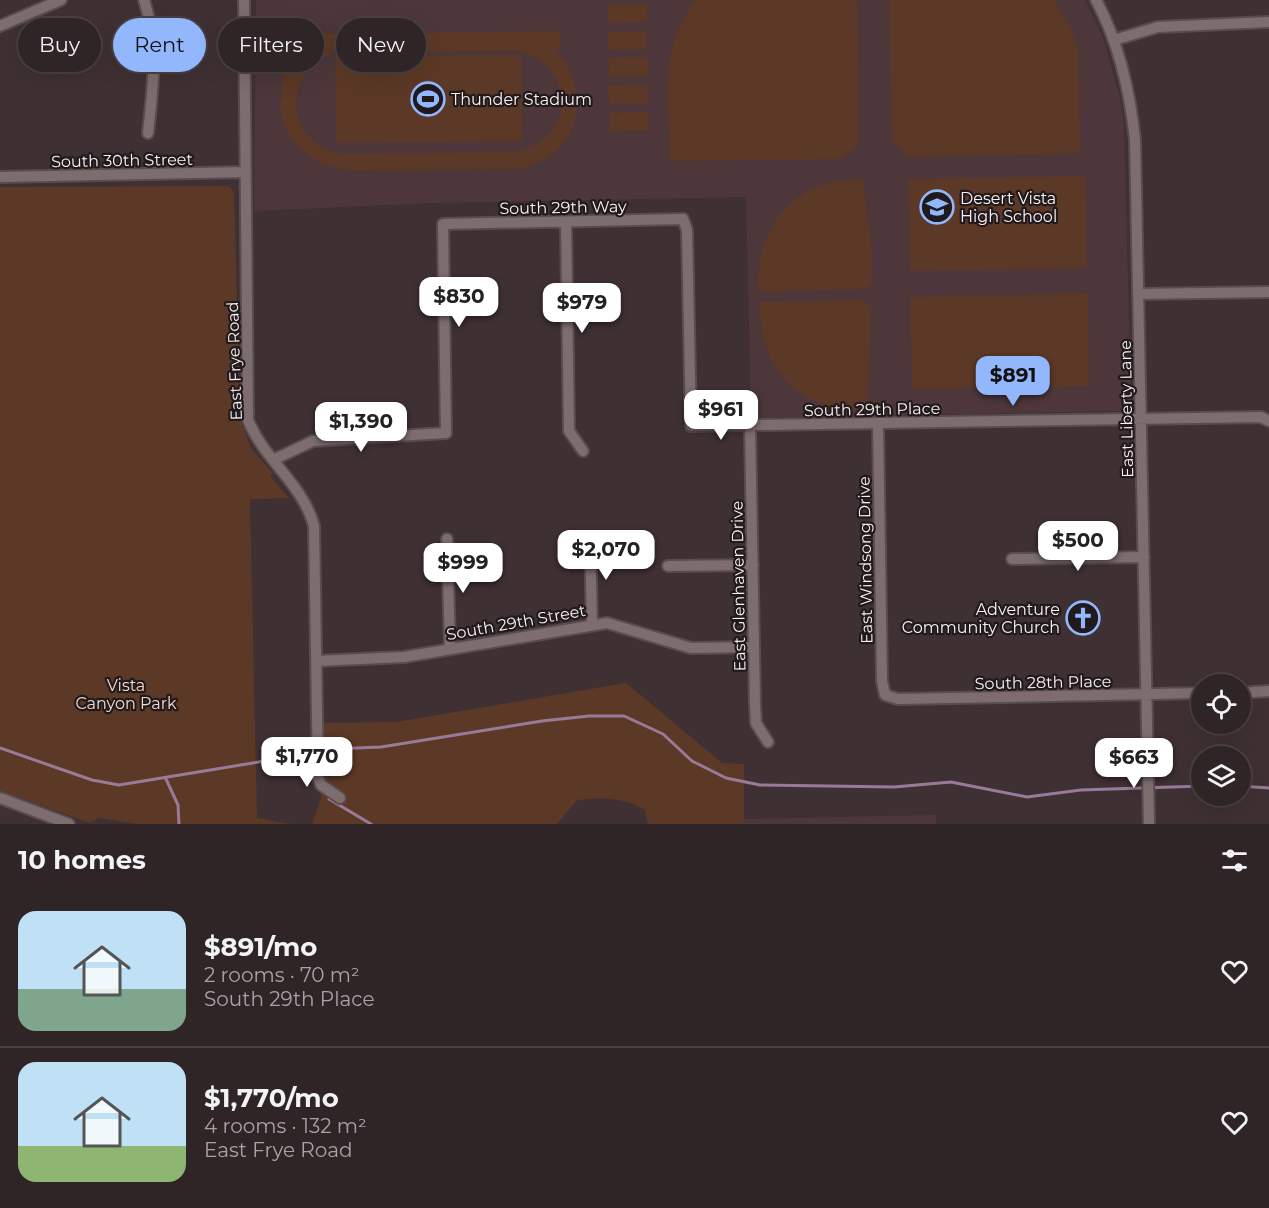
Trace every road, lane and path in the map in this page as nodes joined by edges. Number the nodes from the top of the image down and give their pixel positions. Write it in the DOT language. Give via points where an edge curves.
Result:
graph roads {
  1 [pos="61,0"];
  2 [pos="144,0"];
  3 [pos="244,0"];
  4 [pos="1096,0"];
  5 [pos="1269,22"];
  6 [pos="0,26"];
  7 [pos="1114,40"];
  8 [pos="148,133"];
  9 [pos="245,172"];
  10 [pos="0,177"];
  11 [pos="566,222"];
  12 [pos="1269,292"];
  13 [pos="1138,294"];
  14 [pos="1141,419"];
  15 [pos="1269,421"];
  16 [pos="878,424"];
  17 [pos="691,426"];
  18 [pos="750,426"];
  19 [pos="583,451"];
  20 [pos="273,460"];
  21 [pos="590,537"];
  22 [pos="447,539"];
  23 [pos="1144,557"];
  24 [pos="1012,559"];
  25 [pos="753,565"];
  26 [pos="668,566"];
  27 [pos="592,624"];
  28 [pos="754,647"];
  29 [pos="450,649"];
  30 [pos="316,661"];
  31 [pos="1269,691"];
  32 [pos="1251,692"];
  33 [pos="1191,693"];
  34 [pos="1147,694"];
  35 [pos="885,695"];
  36 [pos="768,742"];
  37 [pos="0,798"];
  38 [pos="340,798"];
  39 [pos="69,824"];
  40 [pos="1149,824"];
  1 -- 6 [label="street"];
  2 -- 8 [label="street" via="156,64"];
  3 -- 9 [label="street, East Frye Road"];
  4 -- 7 [label="street, East Liberty Lane"];
  5 -- 7 [label="street" via="1176,24 1144,29"];
  7 -- 13 [label="street, East Liberty Lane" via="1133,123"];
  9 -- 10 [label="street, South 30th Street"];
  9 -- 20 [label="street, East Frye Road" via="248,420 259,444"];
  11 -- 17 [label="street, South 29th Way" via="683,219 687,230"];
  11 -- 19 [label="street" via="569,431"];
  11 -- 20 [label="street, South 29th Way" via="443,224 447,433 313,441"];
  12 -- 13 [label="street"];
  13 -- 14 [label="street, East Liberty Lane"];
  14 -- 15 [label="street, South 29th Place" via="1261,417"];
  14 -- 16 [label="street, South 29th Place"];
  14 -- 23 [label="street, East Liberty Lane"];
  16 -- 18 [label="street, South 29th Place"];
  16 -- 35 [label="street, East Windsong Drive"];
  17 -- 18 [label="street, South 29th Place"];
  18 -- 25 [label="street, East Glenhaven Drive"];
  20 -- 30 [label="street, East Frye Road" via="309,508 314,526"];
  21 -- 27 [label="street"];
  22 -- 29 [label="street"];
  23 -- 24 [label="street"];
  23 -- 34 [label="street, East Liberty Lane"];
  25 -- 26 [label="street"];
  25 -- 28 [label="street, East Glenhaven Drive"];
  27 -- 28 [label="street, South 29th Street" via="621,626 691,648"];
  27 -- 29 [label="street, South 29th Street"];
  28 -- 36 [label="street, East Glenhaven Drive" via="756,723"];
  29 -- 30 [label="street, South 29th Street" via="383,659"];
  30 -- 38 [label="street, East Frye Road" via="316,749 321,785"];
  31 -- 32 [label="street"];
  33 -- 34 [label="street, South 28th Place"];
  34 -- 35 [label="street, South 28th Place" via="898,699"];
  34 -- 40 [label="street, East Liberty Lane"];
  37 -- 39 [label="street"];
}
